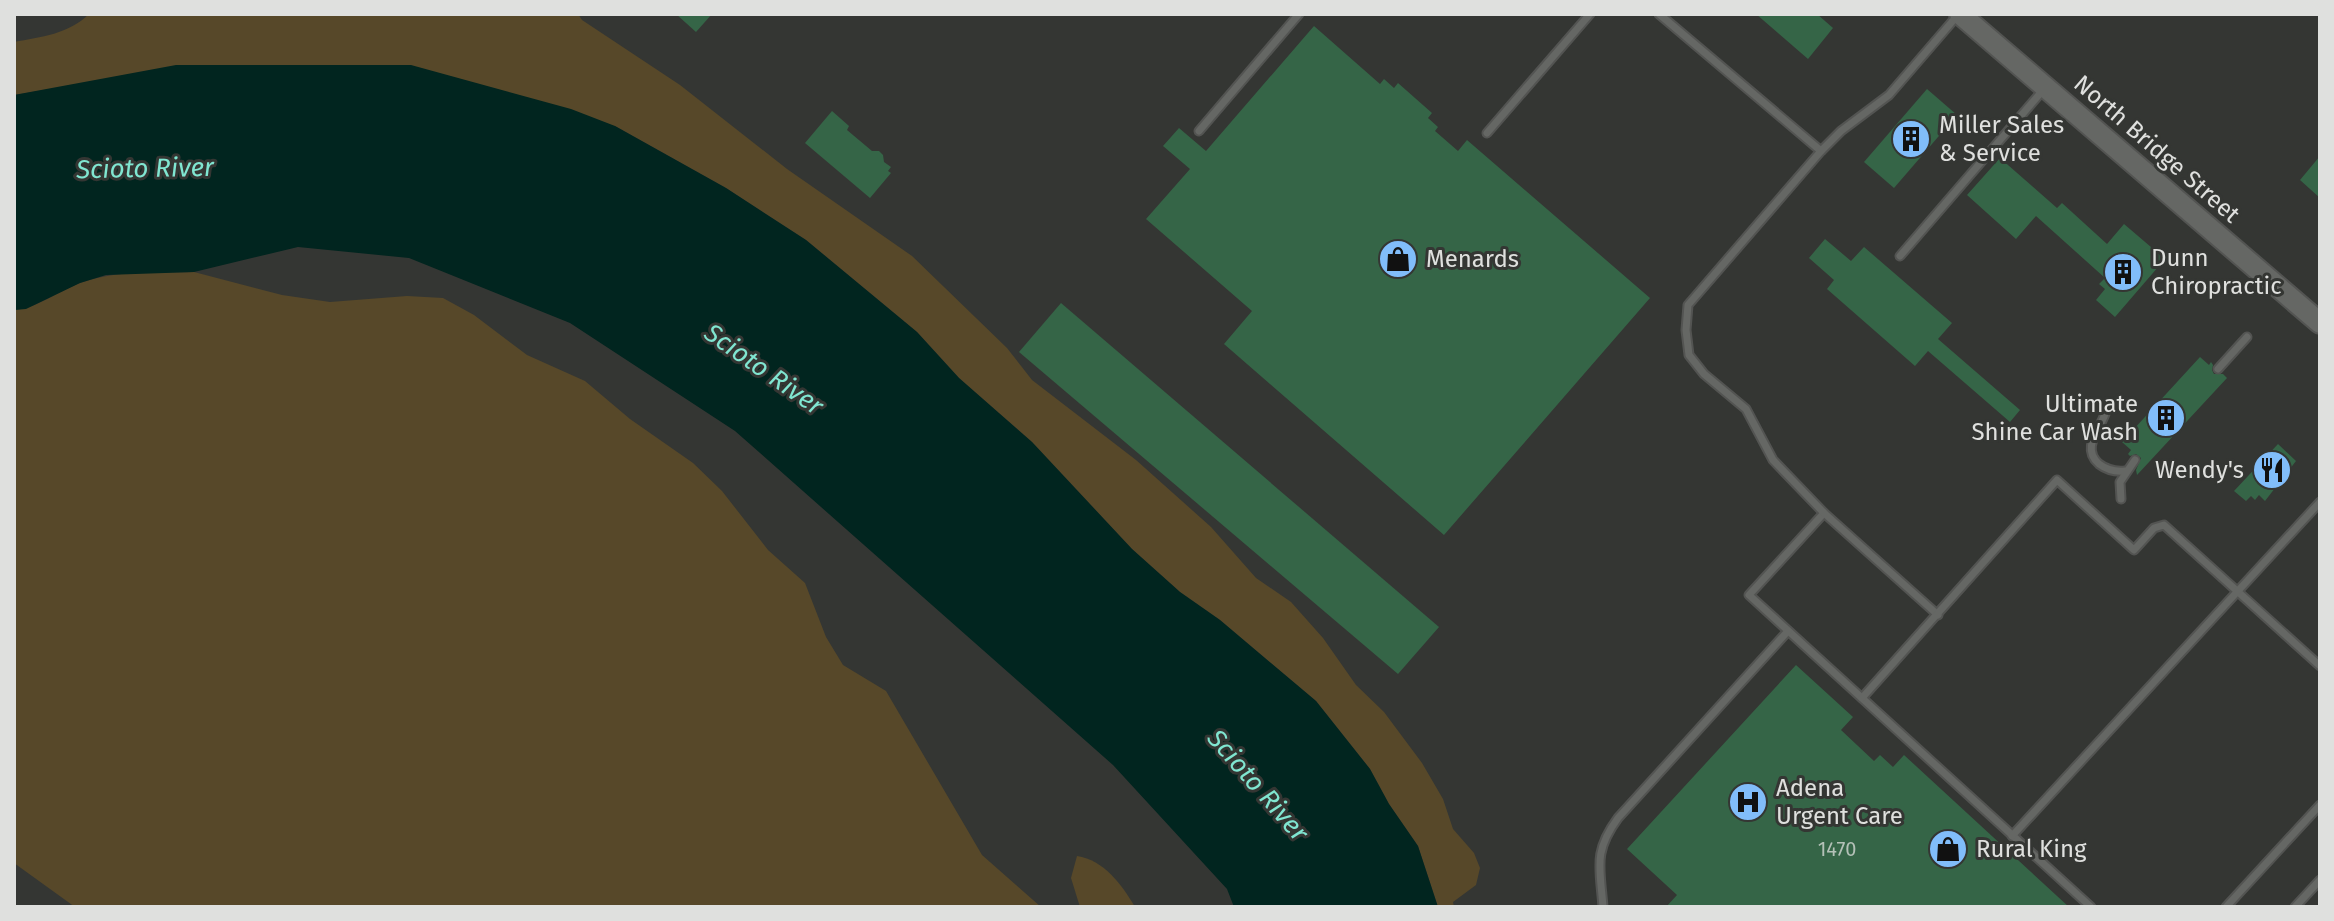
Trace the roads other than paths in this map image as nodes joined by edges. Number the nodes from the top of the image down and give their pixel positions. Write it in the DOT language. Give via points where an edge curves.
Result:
graph roads {
  1 [pos="1299,14"];
  2 [pos="1590,14"];
  3 [pos="1659,14"];
  4 [pos="1959,14"];
  5 [pos="2046,88"];
  6 [pos="1199,131"];
  7 [pos="1487,133"];
  8 [pos="1821,151"];
  9 [pos="1900,256"];
  10 [pos="2320,323"];
  11 [pos="2247,337"];
  12 [pos="2218,369"];
  13 [pos="2105,414"];
  14 [pos="2135,460"];
  15 [pos="2125,471"];
  16 [pos="2121,499"];
  17 [pos="2320,502"];
  18 [pos="1824,513"];
  19 [pos="2238,592"];
  20 [pos="1938,615"];
  21 [pos="1788,631"];
  22 [pos="2320,666"];
  23 [pos="1862,698"];
  24 [pos="2320,805"];
  25 [pos="2012,836"];
  26 [pos="2320,880"];
  27 [pos="1603,907"];
  28 [pos="2091,907"];
  29 [pos="2226,907"];
  30 [pos="2295,907"];
  1 -- 6 [label="lane"];
  2 -- 7 [label="lane"];
  3 -- 8 [label="lane"];
  4 -- 5 [label="main road, North Bridge Street"];
  4 -- 8 [label="lane" via="1889,95"];
  5 -- 9 [label="lane"];
  5 -- 10 [label="main road, North Bridge Street"];
  8 -- 18 [label="lane" via="1688,305 1686,330 1689,355 1746,409 1773,460"];
  11 -- 12 [label="lane"];
  13 -- 15 [label="lane" via="2091,453 2106,469"];
  14 -- 15 [label="lane"];
  15 -- 16 [label="lane"];
  17 -- 19 [label="lane"];
  18 -- 20 [label="lane"];
  18 -- 21 [label="lane" via="1749,595"];
  19 -- 20 [label="lane" via="2164,525 2154,528 2134,550 2057,480"];
  19 -- 22 [label="lane"];
  19 -- 25 [label="lane"];
  20 -- 23 [label="lane"];
  21 -- 23 [label="lane"];
  21 -- 27 [label="lane" via="1604,836 1599,851"];
  23 -- 25 [label="lane"];
  24 -- 29 [label="lane"];
  25 -- 28 [label="lane"];
  26 -- 30 [label="lane"];
}
